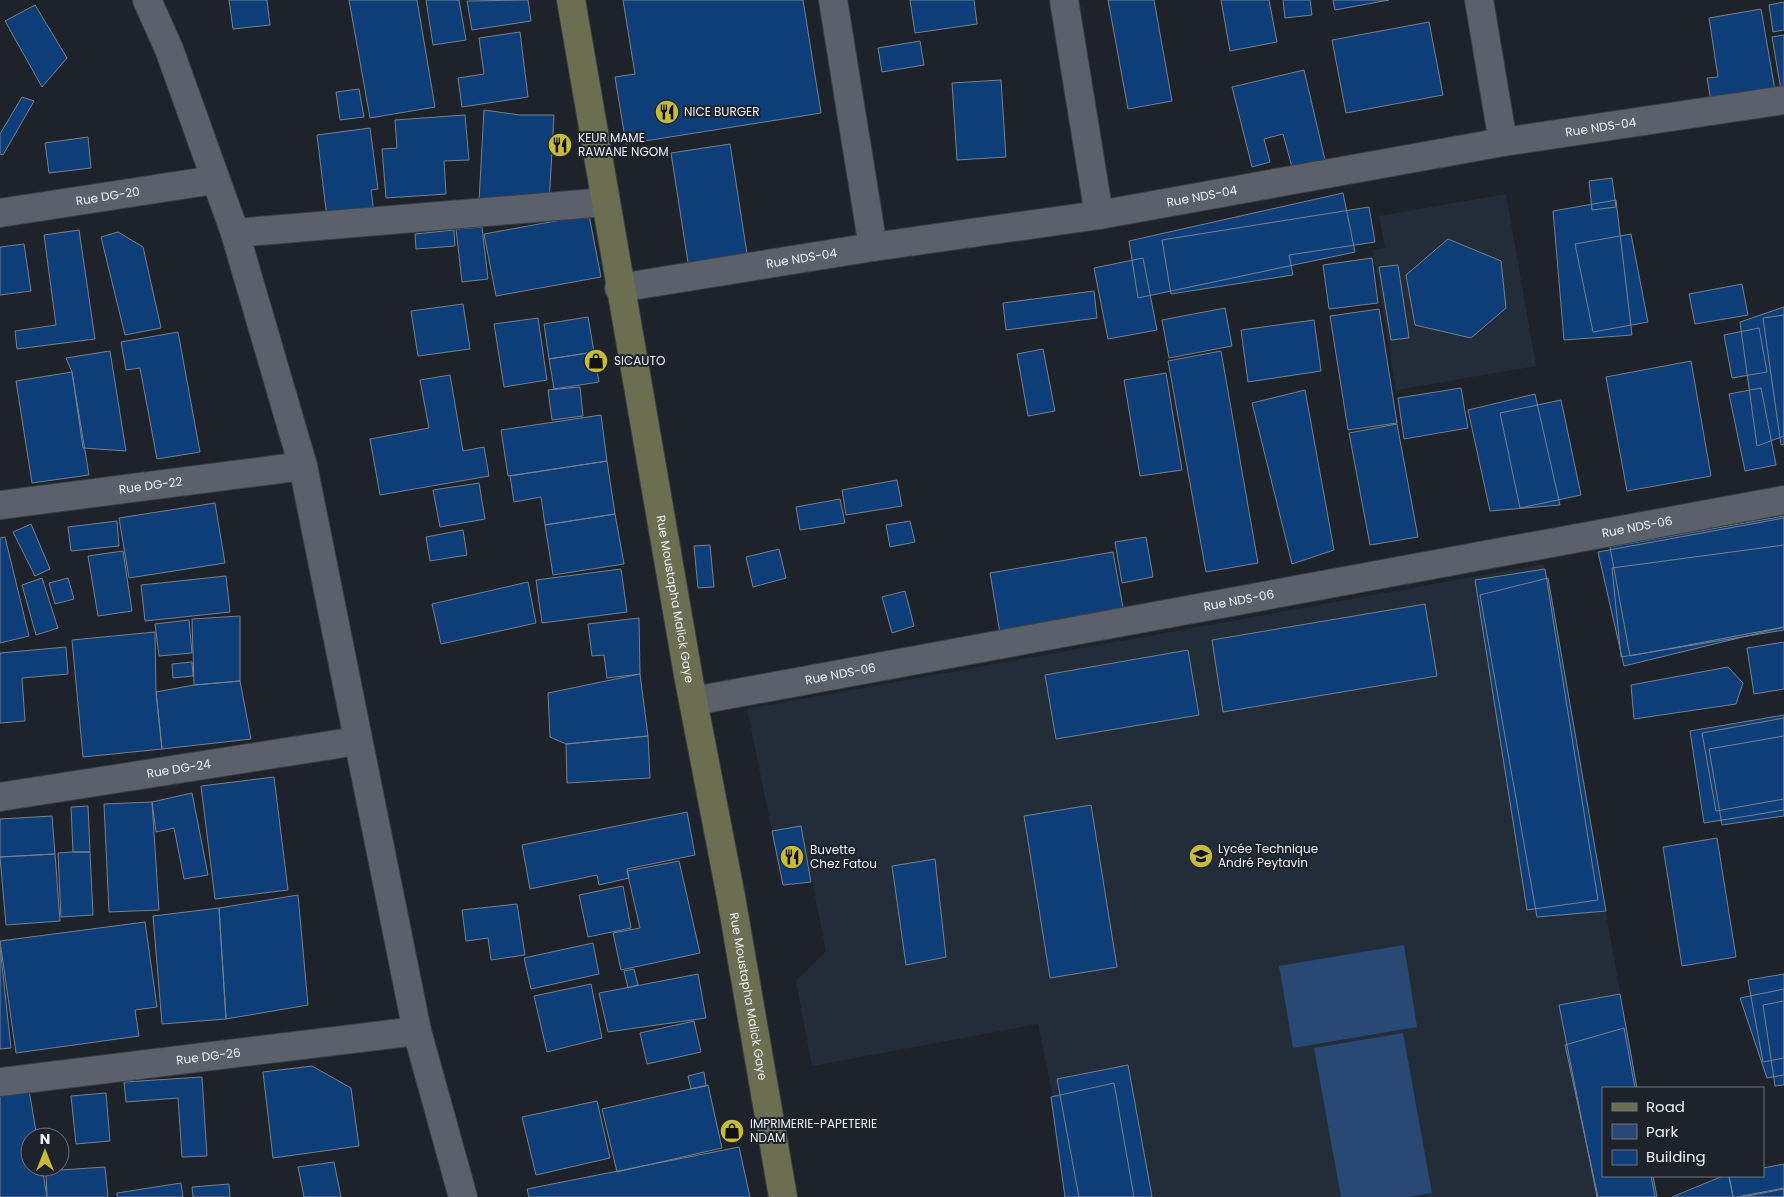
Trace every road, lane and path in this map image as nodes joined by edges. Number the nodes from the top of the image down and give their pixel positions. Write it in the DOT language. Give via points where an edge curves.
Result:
graph roads {
  1 [pos="147,0"];
  2 [pos="571,0"];
  3 [pos="833,0"];
  4 [pos="1064,0"];
  5 [pos="1479,0"];
  6 [pos="1784,100"];
  7 [pos="1503,142"];
  8 [pos="214,180"];
  9 [pos="606,202"];
  10 [pos="0,213"];
  11 [pos="1099,215"];
  12 [pos="235,233"];
  13 [pos="873,247"];
  14 [pos="620,288"];
  15 [pos="302,466"];
  16 [pos="1784,500"];
  17 [pos="0,505"];
  18 [pos="694,701"];
  19 [pos="357,741"];
  20 [pos="0,797"];
  21 [pos="417,1031"];
  22 [pos="0,1082"];
  23 [pos="463,1197"];
  24 [pos="783,1197"];
  1 -- 8 [label="street"];
  2 -- 9 [label="street, Rue Moustapha Malick Gaye"];
  3 -- 13 [label="street"];
  4 -- 11 [label="street"];
  5 -- 7 [label="street"];
  6 -- 7 [label="street, Rue NDS-04"];
  7 -- 11 [label="street, Rue NDS-04"];
  8 -- 10 [label="street, Rue DG-20"];
  8 -- 12 [label="street"];
  9 -- 12 [label="street"];
  9 -- 14 [label="street, Rue Moustapha Malick Gaye"];
  11 -- 13 [label="street, Rue NDS-04"];
  12 -- 15 [label="street"];
  13 -- 14 [label="street, Rue NDS-04"];
  14 -- 18 [label="street, Rue Moustapha Malick Gaye"];
  15 -- 17 [label="street, Rue DG-22"];
  15 -- 19 [label="street"];
  16 -- 18 [label="street, Rue NDS-06"];
  18 -- 24 [label="street, Rue Moustapha Malick Gaye"];
  19 -- 20 [label="street, Rue DG-24"];
  19 -- 21 [label="street"];
  21 -- 22 [label="street, Rue DG-26"];
  21 -- 23 [label="street"];
}
